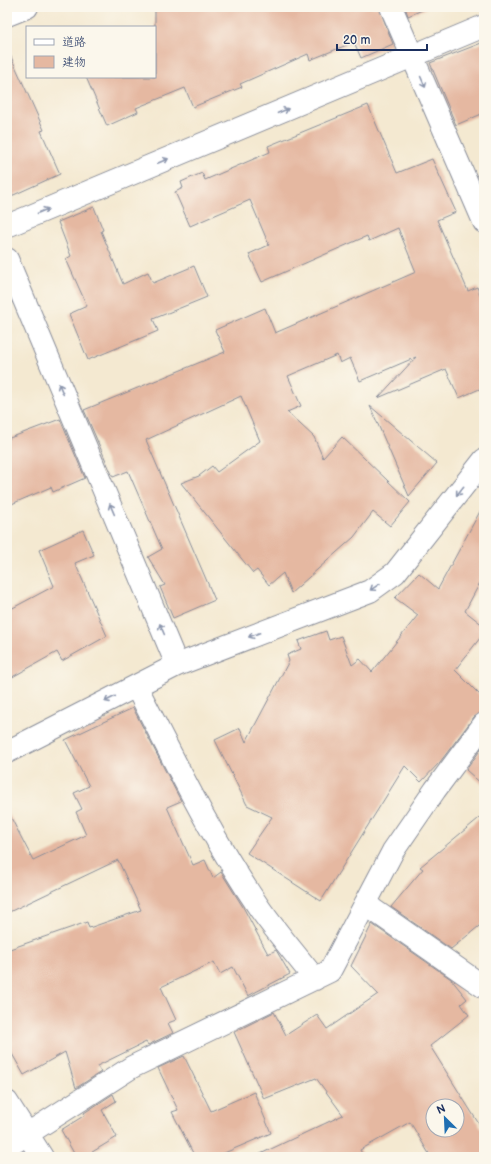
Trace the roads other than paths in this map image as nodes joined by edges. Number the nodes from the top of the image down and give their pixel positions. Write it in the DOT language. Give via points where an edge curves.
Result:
graph roads {
  1 [pos="27,7"];
  2 [pos="391,7"];
  3 [pos="7,15"];
  4 [pos="484,26"];
  5 [pos="412,57"];
  6 [pos="484,222"];
  7 [pos="7,226"];
  8 [pos="7,258"];
  9 [pos="484,460"];
  10 [pos="177,665"];
  11 [pos="136,686"];
  12 [pos="484,724"];
  13 [pos="7,752"];
  14 [pos="365,904"];
  15 [pos="315,979"];
  16 [pos="484,987"];
  17 [pos="7,1102"];
  18 [pos="28,1134"];
  19 [pos="7,1147"];
  20 [pos="42,1157"];
  1 -- 3 [label="street"];
  2 -- 5 [label="street"];
  4 -- 5 [label="street"];
  5 -- 6 [label="street, one-way"];
  7 -- 5 [label="street, one-way"];
  10 -- 8 [label="street, one-way"];
  9 -- 10 [label="street, one-way" via="395,573 370,591"];
  10 -- 11 [label="street"];
  11 -- 13 [label="street, one-way"];
  11 -- 15 [label="street" via="221,847 261,909"];
  12 -- 14 [label="street" via="393,851"];
  14 -- 15 [label="street" via="330,972"];
  14 -- 16 [label="street"];
  15 -- 18 [label="street" via="132,1067"];
  17 -- 18 [label="street"];
  18 -- 19 [label="street"];
  18 -- 20 [label="street"];
}
